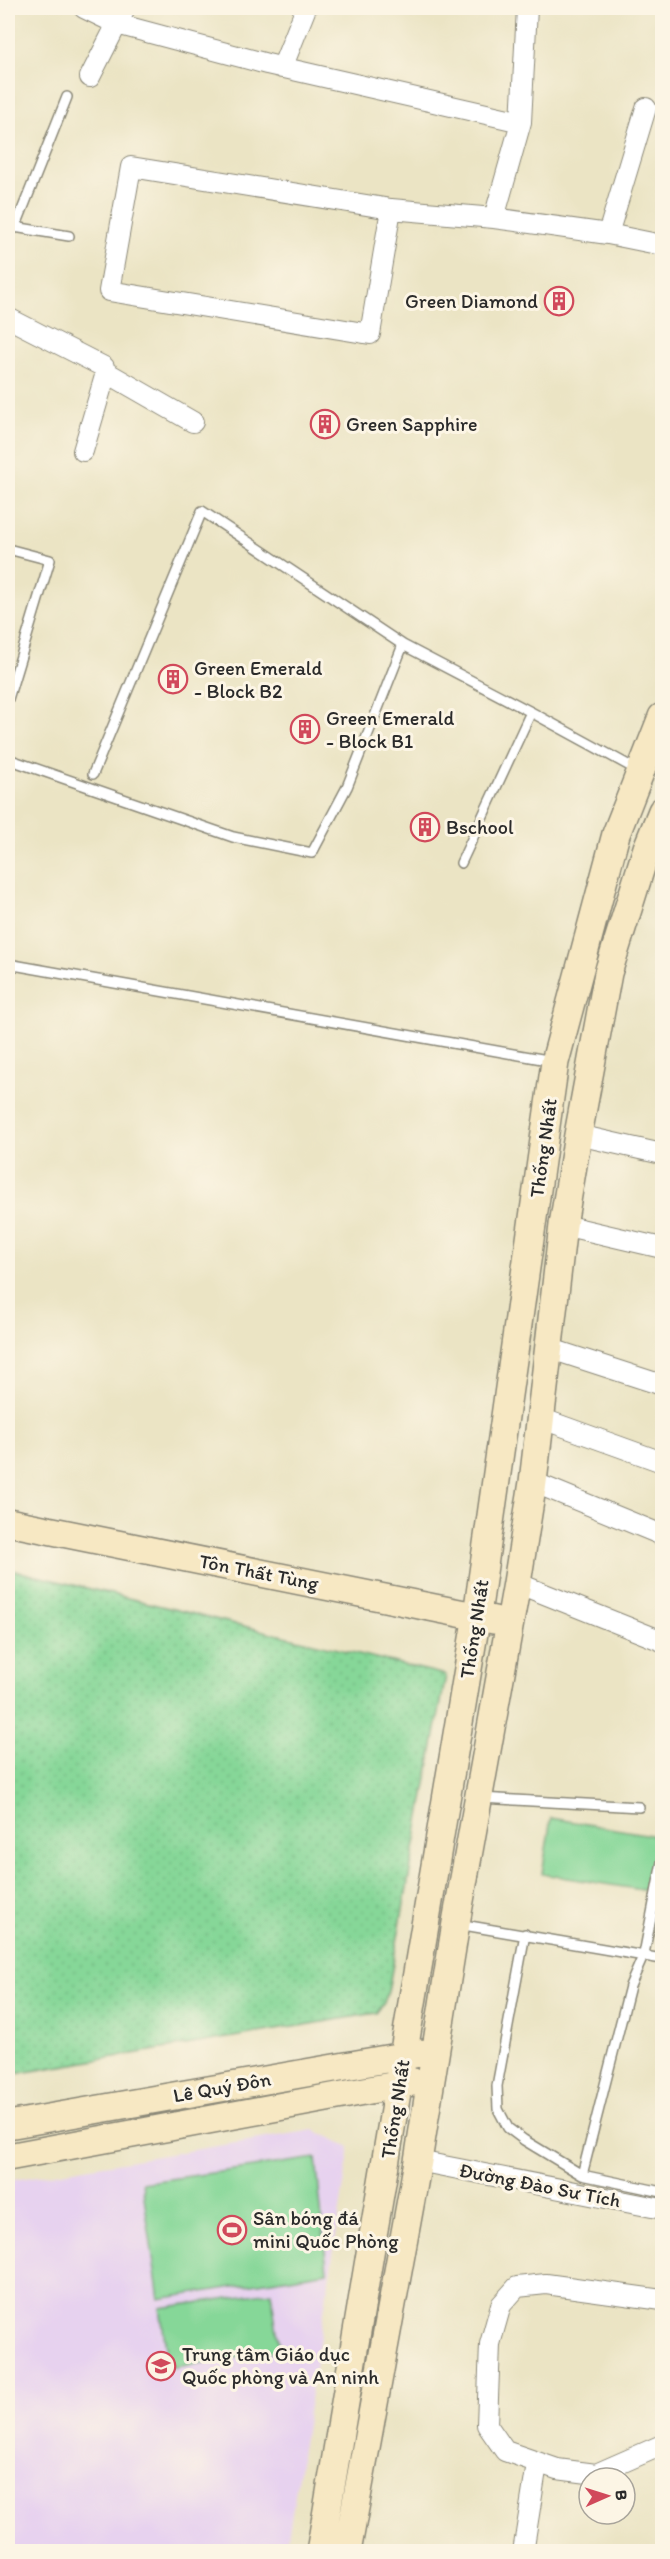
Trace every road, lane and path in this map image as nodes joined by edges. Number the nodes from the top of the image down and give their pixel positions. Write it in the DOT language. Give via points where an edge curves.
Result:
graph roads {
  1 [pos="84,8"];
  2 [pos="306,8"];
  3 [pos="527,8"];
  4 [pos="121,16"];
  5 [pos="282,68"];
  6 [pos="90,77"];
  7 [pos="67,97"];
  8 [pos="646,108"];
  9 [pos="520,122"];
  10 [pos="391,209"];
  11 [pos="494,218"];
  12 [pos="11,227"];
  13 [pos="608,234"];
  14 [pos="69,236"];
  15 [pos="663,245"];
  16 [pos="8,318"];
  17 [pos="106,372"];
  18 [pos="193,422"];
  19 [pos="83,451"];
  20 [pos="8,549"];
  21 [pos="403,645"];
  22 [pos="8,699"];
  23 [pos="531,711"];
  24 [pos="663,717"];
  25 [pos="8,759"];
  26 [pos="640,772"];
  27 [pos="93,774"];
  28 [pos="663,811"];
  29 [pos="461,864"];
  30 [pos="8,964"];
  31 [pos="555,1062"];
  32 [pos="578,1135"];
  33 [pos="663,1155"];
  34 [pos="563,1225"];
  35 [pos="663,1248"];
  36 [pos="548,1348"];
  37 [pos="663,1385"];
  38 [pos="540,1418"];
  39 [pos="663,1462"];
  40 [pos="533,1482"];
  41 [pos="8,1522"];
  42 [pos="663,1535"];
  43 [pos="517,1583"];
  44 [pos="477,1615"];
  45 [pos="509,1623"];
  46 [pos="663,1641"];
  47 [pos="480,1798"];
  48 [pos="639,1807"];
  49 [pos="663,1862"];
  50 [pos="456,1923"];
  51 [pos="525,1934"];
  52 [pos="644,1954"];
  53 [pos="663,1959"];
  54 [pos="436,2049"];
  55 [pos="403,2056"];
  56 [pos="431,2078"];
  57 [pos="399,2085"];
  58 [pos="12,2123"];
  59 [pos="16,2155"];
  60 [pos="418,2161"];
  61 [pos="582,2175"];
  62 [pos="663,2192"];
  63 [pos="663,2209"];
  64 [pos="663,2300"];
  65 [pos="663,2445"];
  66 [pos="537,2464"];
  67 [pos="320,2552"];
  68 [pos="347,2552"];
  69 [pos="523,2552"];
  1 -- 4 [label="street"];
  2 -- 5 [label="street"];
  3 -- 9 [label="street"];
  4 -- 5 [label="street"];
  4 -- 6 [label="street"];
  5 -- 9 [label="street"];
  7 -- 12 [label="lane"];
  8 -- 13 [label="street"];
  9 -- 11 [label="street"];
  10 -- 10 [label="street" via="131,167 109,291 370,334"];
  10 -- 11 [label="street"];
  11 -- 13 [label="street"];
  12 -- 14 [label="lane"];
  13 -- 15 [label="street"];
  16 -- 17 [label="street" via="104,367"];
  17 -- 18 [label="street"];
  17 -- 19 [label="street"];
  20 -- 22 [label="lane" via="50,560"];
  21 -- 23 [label="lane"];
  21 -- 25 [label="lane" via="347,787 312,853 232,837"];
  21 -- 27 [label="lane" via="202,511"];
  23 -- 26 [label="lane"];
  23 -- 29 [label="lane"];
  24 -- 26 [label="main road, Thống Nhất"];
  26 -- 31 [label="main road, Thống Nhất" via="616,834"];
  28 -- 32 [label="main road, Thống Nhất" via="608,973"];
  30 -- 31 [label="lane"];
  31 -- 44 [label="main road, Thống Nhất"];
  32 -- 33 [label="street"];
  32 -- 34 [label="main road, Thống Nhất"];
  34 -- 35 [label="street"];
  34 -- 36 [label="main road, Thống Nhất"];
  36 -- 37 [label="street"];
  36 -- 38 [label="main road, Thống Nhất"];
  38 -- 39 [label="street"];
  38 -- 40 [label="main road, Thống Nhất"];
  40 -- 42 [label="street"];
  40 -- 43 [label="main road, Thống Nhất"];
  41 -- 44 [label="main road, Tôn Thất Tùng"];
  43 -- 45 [label="main road, Thống Nhất"];
  43 -- 46 [label="street"];
  44 -- 45 [label="main road, Tôn Thất Tùng"];
  44 -- 55 [label="main road, Thống Nhất"];
  45 -- 47 [label="main road, Thống Nhất"];
  47 -- 48 [label="lane"];
  47 -- 50 [label="main road, Thống Nhất"];
  49 -- 52 [label="lane"];
  50 -- 51 [label="lane"];
  50 -- 54 [label="main road, Thống Nhất"];
  51 -- 52 [label="lane"];
  51 -- 61 [label="lane" via="497,2086 498,2109 508,2128"];
  52 -- 53 [label="lane"];
  52 -- 61 [label="lane" via="630,1986"];
  54 -- 55 [label="main road, Lê Quý Đôn"];
  54 -- 56 [label="main road, Thống Nhất"];
  55 -- 57 [label="main road, Thống Nhất"];
  55 -- 58 [label="main road, Lê Quý Đôn"];
  56 -- 57 [label="main road, Lê Quý Đôn"];
  56 -- 60 [label="main road, Thống Nhất"];
  57 -- 59 [label="main road, Lê Quý Đôn"];
  57 -- 67 [label="main road, Thống Nhất"];
  58 -- 59 [label="main road"];
  60 -- 63 [label="street, Đường Đào Sư Tích"];
  60 -- 68 [label="main road, Thống Nhất"];
  61 -- 62 [label="lane"];
  64 -- 66 [label="street" via="546,2284 517,2287 501,2305 490,2344 487,2425 506,2451"];
  65 -- 66 [label="street" via="597,2474"];
  66 -- 69 [label="street"];
}
